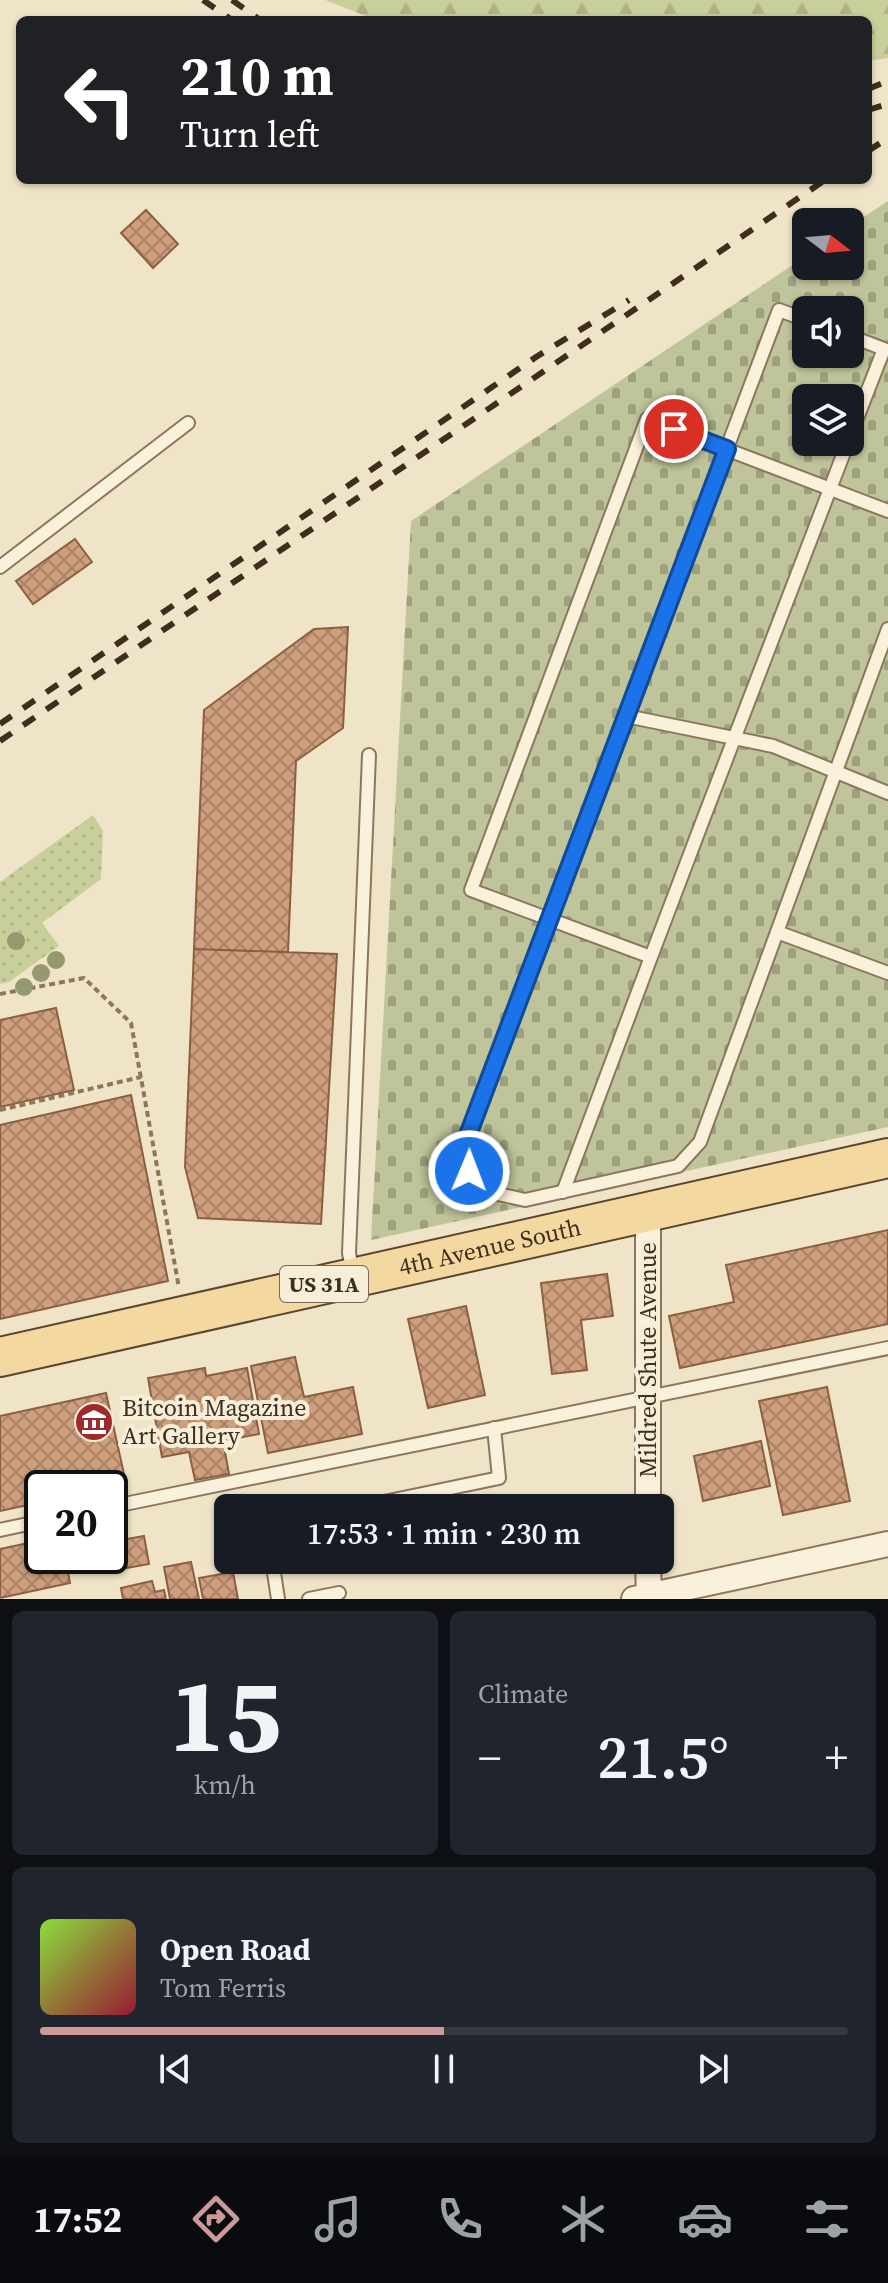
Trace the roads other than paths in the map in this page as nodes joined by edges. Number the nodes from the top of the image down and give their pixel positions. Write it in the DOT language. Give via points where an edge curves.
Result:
graph roads {
  1 [pos="792,315"];
  2 [pos="864,341"];
  3 [pos="864,400"];
  4 [pos="188,423"];
  5 [pos="727,449"];
  6 [pos="843,456"];
  7 [pos="830,489"];
  8 [pos="888,511"];
  9 [pos="0,567"];
  10 [pos="888,629"];
  11 [pos="626,716"];
  12 [pos="734,738"];
  13 [pos="369,755"];
  14 [pos="836,772"];
  15 [pos="888,793"];
  16 [pos="550,919"];
  17 [pos="777,932"];
  18 [pos="651,957"];
  19 [pos="888,973"];
  20 [pos="888,1158"];
  21 [pos="563,1192"];
  22 [pos="648,1211"];
  23 [pos="354,1277"];
  24 [pos="888,1348"];
  25 [pos="0,1357"];
  26 [pos="648,1396"];
  27 [pos="494,1428"];
  28 [pos="422,1494"];
  29 [pos="648,1494"];
  30 [pos="128,1503"];
  31 [pos="24,1525"];
  32 [pos="0,1530"];
  33 [pos="888,1544"];
  34 [pos="274,1574"];
  35 [pos="647,1574"];
  36 [pos="339,1593"];
  37 [pos="644,1598"];
  38 [pos="278,1599"];
  39 [pos="309,1599"];
  1 -- 5 [label="lane" via="779,310"];
  2 -- 3 [label="lane" via="884,349"];
  4 -- 9 [label="lane"];
  5 -- 7 [label="lane"];
  5 -- 11 [label="lane"];
  5 -- 16 [label="lane" via="647,419 471,890"];
  6 -- 7 [label="lane"];
  7 -- 8 [label="lane"];
  7 -- 12 [label="lane"];
  10 -- 14 [label="lane"];
  11 -- 12 [label="lane"];
  11 -- 16 [label="lane"];
  12 -- 14 [label="lane" via="773,746"];
  12 -- 18 [label="lane"];
  13 -- 23 [label="lane" via="349,1253"];
  14 -- 15 [label="lane"];
  14 -- 17 [label="lane"];
  16 -- 18 [label="lane"];
  16 -- 21 [label="lane" via="465,1143 469,1171 489,1192 525,1200"];
  17 -- 19 [label="lane"];
  17 -- 21 [label="lane" via="700,1142 678,1166"];
  18 -- 21 [label="lane"];
  20 -- 22 [label="main road, 4th Avenue South / US 31A"];
  22 -- 23 [label="main road, 4th Avenue South / US 31A"];
  22 -- 26 [label="street, Mildred Shute Avenue"];
  23 -- 25 [label="main road, 4th Avenue South / US 31A"];
  24 -- 26 [label="lane"];
  26 -- 27 [label="lane"];
  26 -- 29 [label="street, Mildred Shute Avenue"];
  27 -- 28 [label="lane" via="499,1478"];
  27 -- 30 [label="lane"];
  31 -- 32 [label="lane"];
  33 -- 37 [label="street"];
  34 -- 38 [label="lane"];
  35 -- 37 [label="street"];
  36 -- 39 [label="lane"];
}
